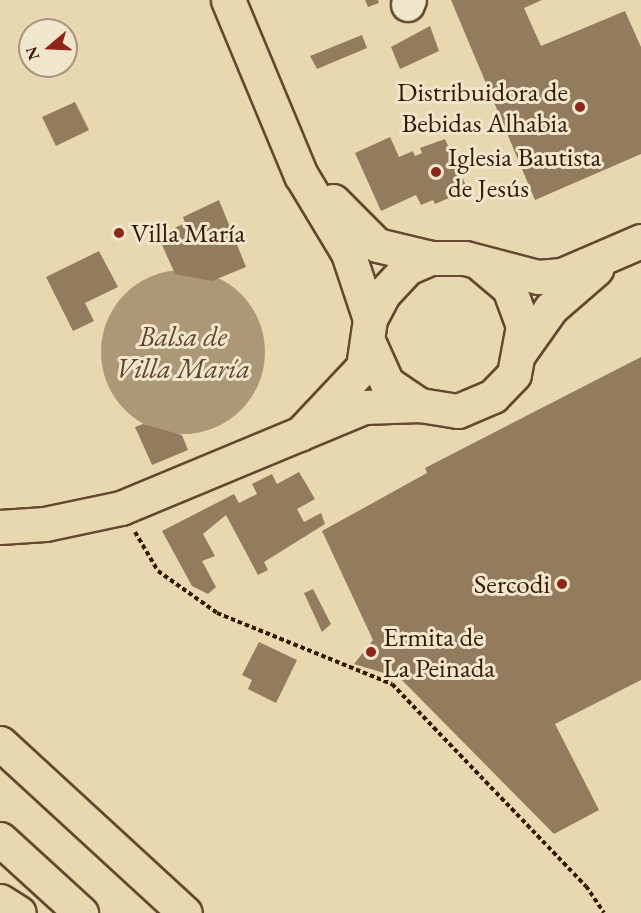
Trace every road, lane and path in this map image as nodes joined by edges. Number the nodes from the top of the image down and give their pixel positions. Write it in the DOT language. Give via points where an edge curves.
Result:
graph roads {
  1 [pos="228,0"];
  2 [pos="293,146"];
  3 [pos="632,245"];
  4 [pos="431,258"];
  5 [pos="465,258"];
  6 [pos="369,331"];
  7 [pos="520,352"];
  8 [pos="420,405"];
  9 [pos="300,434"];
  10 [pos="121,508"];
  11 [pos="0,527"];
  12 [pos="0,743"];
  13 [pos="0,839"];
  14 [pos="0,901"];
  15 [pos="19,913"];
  16 [pos="81,913"];
  17 [pos="185,913"];
  18 [pos="604,913"];
  1 -- 2 [label="highway"];
  2 -- 4 [label="highway" via="341,214 377,245"];
  2 -- 6 [label="highway" via="301,175 348,253"];
  3 -- 5 [label="highway" via="562,275 538,277"];
  3 -- 7 [label="highway" via="551,308"];
  4 -- 5 [label="highway"];
  4 -- 6 [label="highway" via="393,281"];
  5 -- 7 [label="highway" via="492,270 509,288 523,326"];
  6 -- 8 [label="highway" via="387,383"];
  6 -- 9 [label="highway" via="363,367 347,389"];
  7 -- 8 [label="highway" via="514,374 493,396 458,411"];
  8 -- 9 [label="highway" via="364,407"];
  9 -- 10 [label="highway"];
  10 -- 11 [label="highway" via="45,525"];
  10 -- 18 [label="path" via="158,571 217,613 392,684 585,885"];
  12 -- 17 [label="highway"];
  13 -- 16 [label="highway"];
  14 -- 15 [label="highway"];
}
